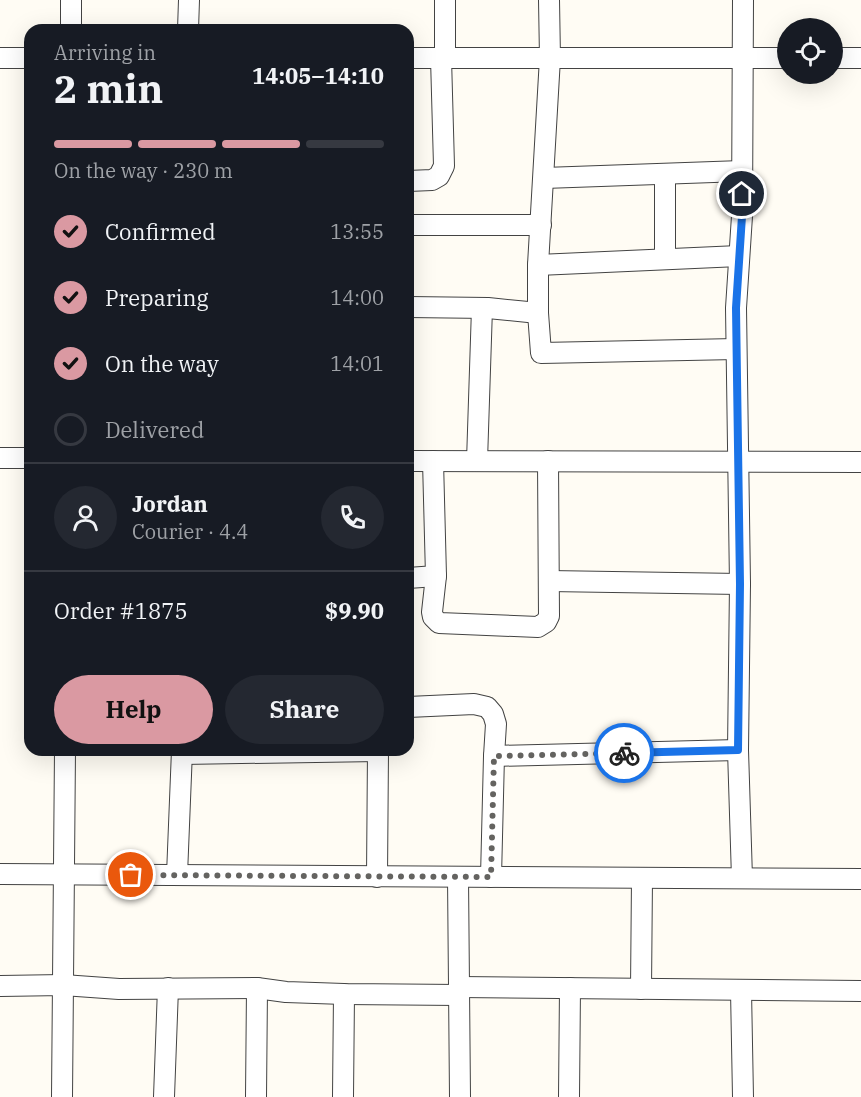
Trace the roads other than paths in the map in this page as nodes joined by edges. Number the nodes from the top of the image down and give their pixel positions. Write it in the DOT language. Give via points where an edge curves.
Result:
graph roads {
  1 [pos="71,0"];
  2 [pos="189,0"];
  3 [pos="445,0"];
  4 [pos="549,0"];
  5 [pos="743,0"];
  6 [pos="71,24"];
  7 [pos="188,24"];
  8 [pos="0,58"];
  9 [pos="24,58"];
  10 [pos="414,58"];
  11 [pos="443,58"];
  12 [pos="550,58"];
  13 [pos="742,58"];
  14 [pos="777,58"];
  15 [pos="843,58"];
  16 [pos="861,58"];
  17 [pos="742,171"];
  18 [pos="665,174"];
  19 [pos="544,178"];
  20 [pos="414,181"];
  21 [pos="414,225"];
  22 [pos="541,225"];
  23 [pos="739,256"];
  24 [pos="664,259"];
  25 [pos="538,265"];
  26 [pos="414,307"];
  27 [pos="482,308"];
  28 [pos="538,313"];
  29 [pos="736,349"];
  30 [pos="0,458"];
  31 [pos="24,458"];
  32 [pos="414,461"];
  33 [pos="434,461"];
  34 [pos="477,461"];
  35 [pos="548,461"];
  36 [pos="739,462"];
  37 [pos="861,462"];
  38 [pos="435,576"];
  39 [pos="414,578"];
  40 [pos="549,581"];
  41 [pos="740,584"];
  42 [pos="414,707"];
  43 [pos="738,750"];
  44 [pos="65,756"];
  45 [pos="182,756"];
  46 [pos="378,756"];
  47 [pos="494,756"];
  48 [pos="0,874"];
  49 [pos="63,875"];
  50 [pos="177,875"];
  51 [pos="377,876"];
  52 [pos="458,877"];
  53 [pos="491,877"];
  54 [pos="642,878"];
  55 [pos="742,878"];
  56 [pos="861,879"];
  57 [pos="63,985"];
  58 [pos="0,986"];
  59 [pos="168,988"];
  60 [pos="257,988"];
  61 [pos="570,988"];
  62 [pos="641,989"];
  63 [pos="741,990"];
  64 [pos="459,991"];
  65 [pos="861,991"];
  66 [pos="344,994"];
  67 [pos="62,1097"];
  68 [pos="164,1097"];
  69 [pos="256,1097"];
  70 [pos="343,1097"];
  71 [pos="460,1097"];
  72 [pos="569,1097"];
  73 [pos="743,1097"];
  1 -- 6 [label="street"];
  2 -- 7 [label="street"];
  3 -- 11 [label="street"];
  4 -- 12 [label="street"];
  5 -- 13 [label="street"];
  8 -- 9 [label="street"];
  10 -- 11 [label="street"];
  11 -- 12 [label="street"];
  11 -- 20 [label="street" via="444,166 432,180"];
  12 -- 13 [label="street"];
  12 -- 19 [label="street"];
  13 -- 14 [label="street"];
  13 -- 17 [label="street"];
  15 -- 16 [label="street"];
  17 -- 18 [label="street"];
  17 -- 23 [label="street"];
  18 -- 19 [label="street"];
  18 -- 24 [label="street"];
  19 -- 22 [label="street"];
  21 -- 22 [label="street"];
  22 -- 25 [label="street"];
  23 -- 24 [label="street"];
  23 -- 29 [label="street"];
  24 -- 25 [label="street"];
  25 -- 28 [label="street"];
  26 -- 27 [label="street"];
  27 -- 28 [label="street"];
  27 -- 34 [label="street"];
  28 -- 29 [label="street" via="541,353"];
  29 -- 36 [label="street"];
  30 -- 31 [label="street"];
  32 -- 33 [label="street"];
  33 -- 34 [label="street"];
  33 -- 38 [label="street"];
  34 -- 35 [label="street"];
  35 -- 36 [label="street"];
  35 -- 40 [label="street"];
  36 -- 37 [label="street"];
  36 -- 41 [label="street"];
  38 -- 39 [label="street"];
  38 -- 40 [label="street" via="432,612 442,624 538,627 549,616"];
  40 -- 41 [label="street"];
  41 -- 43 [label="street"];
  42 -- 47 [label="street" via="487,707 496,724"];
  43 -- 47 [label="street"];
  43 -- 55 [label="street"];
  44 -- 49 [label="street"];
  45 -- 50 [label="street"];
  46 -- 51 [label="street"];
  47 -- 53 [label="street"];
  48 -- 49 [label="street"];
  49 -- 50 [label="street"];
  49 -- 57 [label="street"];
  50 -- 51 [label="street"];
  51 -- 52 [label="street"];
  52 -- 53 [label="street"];
  52 -- 64 [label="street"];
  53 -- 54 [label="street"];
  54 -- 55 [label="street"];
  54 -- 62 [label="street"];
  55 -- 56 [label="street"];
  57 -- 58 [label="street"];
  57 -- 59 [label="street"];
  57 -- 67 [label="street"];
  59 -- 60 [label="street"];
  59 -- 68 [label="street"];
  60 -- 66 [label="street"];
  60 -- 69 [label="street"];
  61 -- 62 [label="street"];
  61 -- 64 [label="street"];
  61 -- 72 [label="street"];
  62 -- 63 [label="street"];
  63 -- 65 [label="street"];
  63 -- 73 [label="street"];
  64 -- 66 [label="street"];
  64 -- 71 [label="street"];
  66 -- 70 [label="street"];
}
